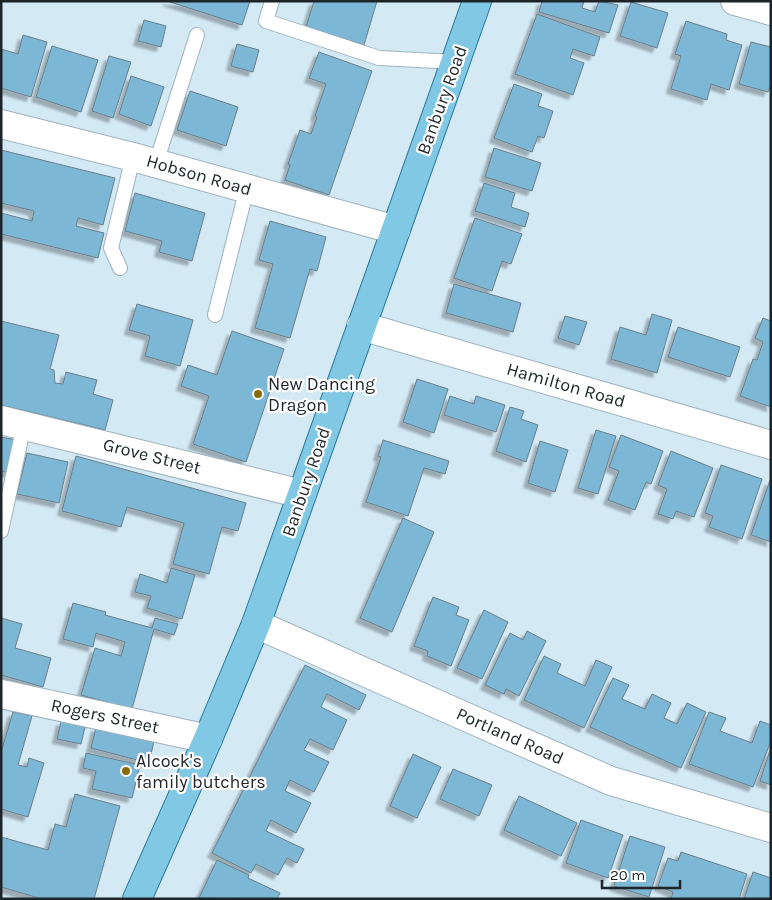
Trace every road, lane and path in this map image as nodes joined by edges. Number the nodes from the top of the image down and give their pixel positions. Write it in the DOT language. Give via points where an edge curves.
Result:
graph roads {
  1 [pos="272,1"];
  2 [pos="477,1"];
  3 [pos="735,1"];
  4 [pos="771,12"];
  5 [pos="197,35"];
  6 [pos="456,62"];
  7 [pos="1,124"];
  8 [pos="145,160"];
  9 [pos="247,188"];
  10 [pos="396,230"];
  11 [pos="120,268"];
  12 [pos="214,315"];
  13 [pos="361,326"];
  14 [pos="13,422"];
  15 [pos="771,445"];
  16 [pos="302,494"];
  17 [pos="1,531"];
  18 [pos="256,624"];
  19 [pos="1,694"];
  20 [pos="208,739"];
  21 [pos="771,828"];
  22 [pos="137,899"];
  1 -- 6 [label="lane" via="266,20 379,58"];
  2 -- 6 [label="main road, Banbury Road"];
  3 -- 4 [label="street"];
  5 -- 8 [label="lane"];
  6 -- 10 [label="main road, Banbury Road"];
  7 -- 8 [label="street, Hobson Road"];
  8 -- 9 [label="street, Hobson Road"];
  8 -- 11 [label="lane" via="111,248"];
  9 -- 10 [label="street, Hobson Road"];
  9 -- 12 [label="lane"];
  10 -- 13 [label="main road, Banbury Road"];
  13 -- 15 [label="street, Hamilton Road"];
  13 -- 16 [label="main road, Banbury Road"];
  14 -- 16 [label="street, Grove Street"];
  14 -- 17 [label="lane"];
  16 -- 18 [label="main road, Banbury Road"];
  18 -- 20 [label="main road, Banbury Road"];
  18 -- 21 [label="street, Portland Road" via="611,781"];
  19 -- 20 [label="street, Rogers Street"];
  20 -- 22 [label="main road, Banbury Road"];
}
